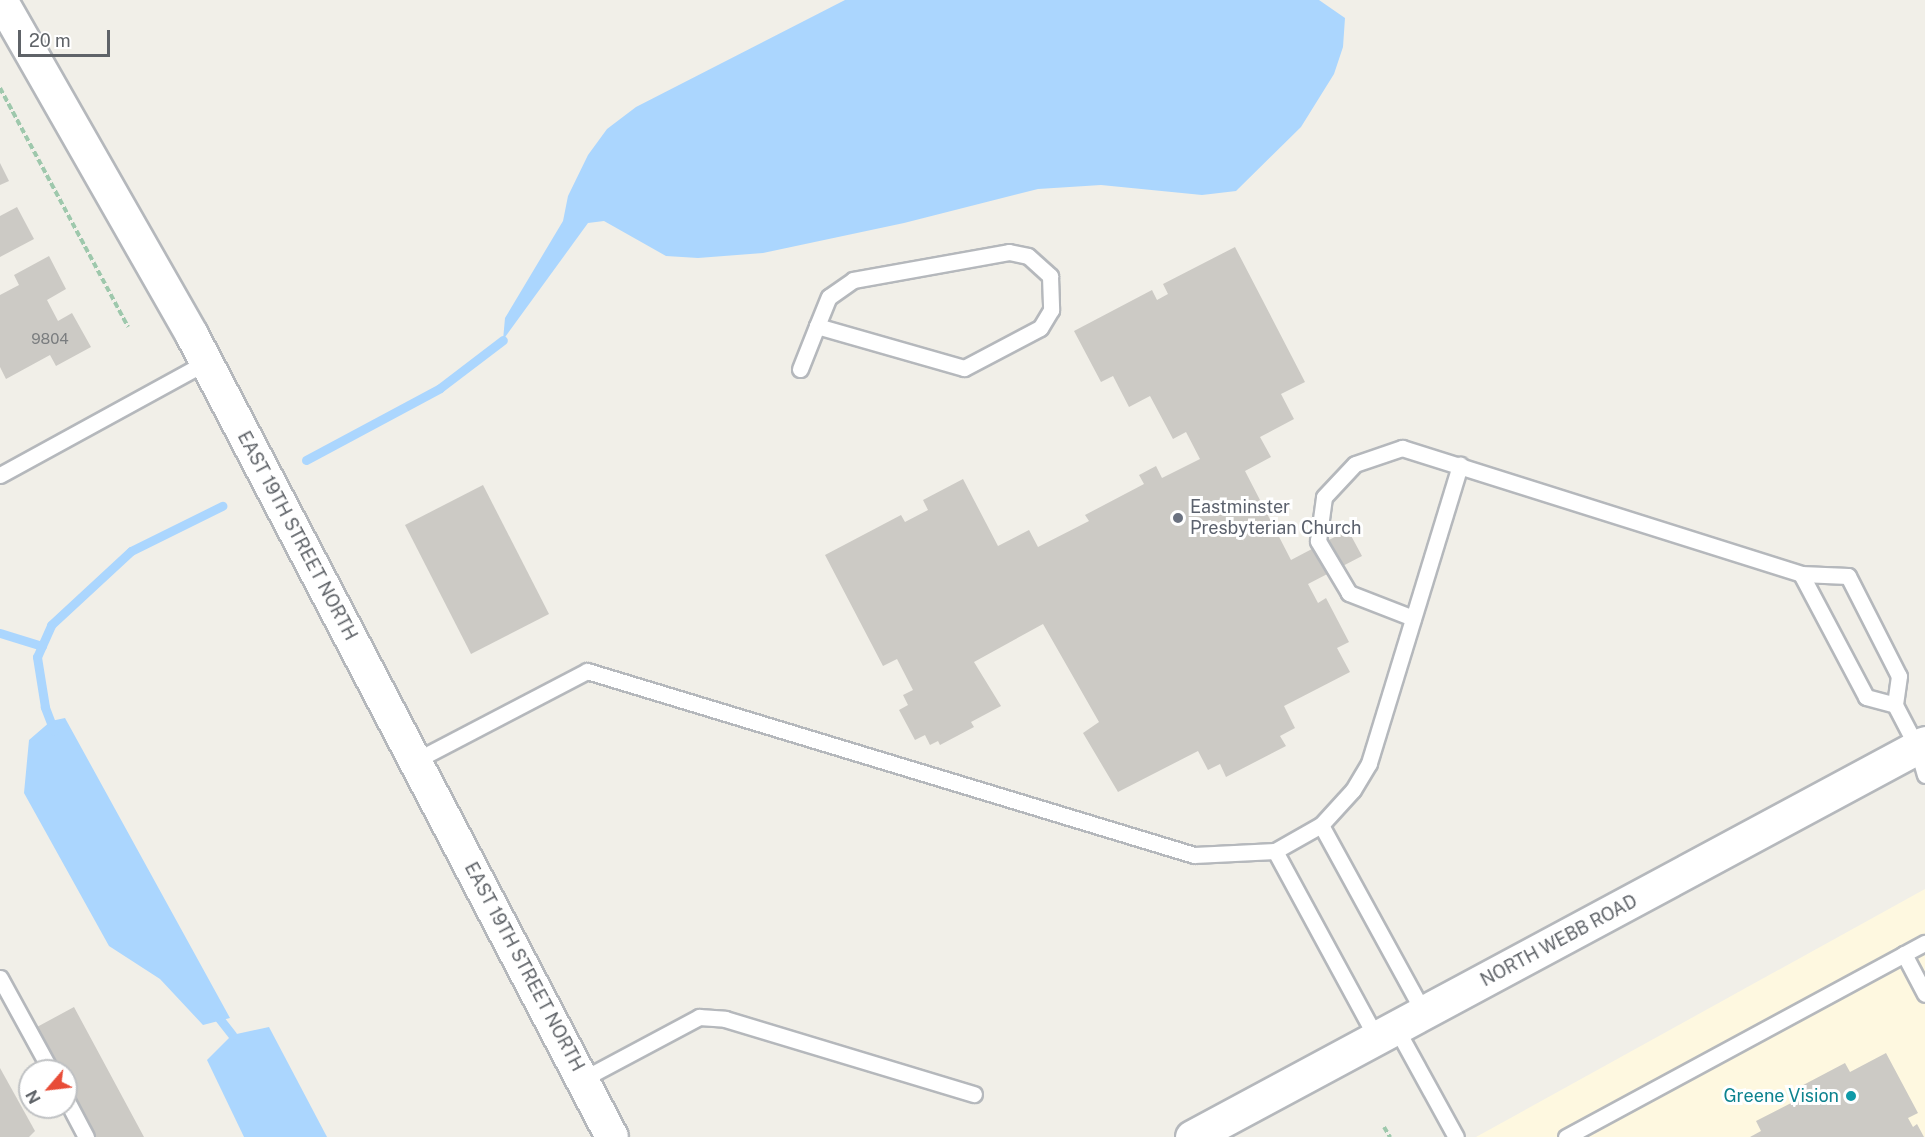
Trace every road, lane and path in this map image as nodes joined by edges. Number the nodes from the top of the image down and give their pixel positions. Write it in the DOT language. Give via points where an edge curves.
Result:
graph roads {
  1 [pos="1,0"];
  2 [pos="0,88"];
  3 [pos="817,326"];
  4 [pos="128,327"];
  5 [pos="206,362"];
  6 [pos="800,369"];
  7 [pos="1460,465"];
  8 [pos="0,476"];
  9 [pos="1801,574"];
  10 [pos="1413,618"];
  11 [pos="1895,705"];
  12 [pos="1922,755"];
  13 [pos="415,761"];
  14 [pos="1321,825"];
  15 [pos="1275,851"];
  16 [pos="1925,943"];
  17 [pos="1904,954"];
  18 [pos="0,978"];
  19 [pos="1925,994"];
  20 [pos="1398,1026"];
  21 [pos="44,1059"];
  22 [pos="583,1079"];
  23 [pos="974,1094"];
  24 [pos="77,1119"];
  25 [pos="1384,1127"];
  26 [pos="1572,1136"];
  27 [pos="86,1137"];
  28 [pos="612,1137"];
  29 [pos="634,1137"];
  30 [pos="1192,1137"];
  31 [pos="1390,1137"];
  32 [pos="1456,1137"];
  1 -- 5 [label="street, EAST 19TH STREET NORTH"];
  2 -- 4 [label="path"];
  3 -- 3 [label="lane" via="829,297 853,280 1009,252 1028,256 1050,276 1051,310 1040,328 964,368"];
  3 -- 6 [label="lane"];
  5 -- 8 [label="lane"];
  5 -- 13 [label="street, EAST 19TH STREET NORTH"];
  7 -- 9 [label="lane"];
  7 -- 10 [label="lane"];
  7 -- 10 [label="lane" via="1402,448 1355,464 1324,497 1318,541 1348,593"];
  9 -- 11 [label="lane" via="1866,697"];
  9 -- 11 [label="lane" via="1848,576 1899,676"];
  10 -- 14 [label="lane" via="1369,763 1353,790"];
  11 -- 12 [label="lane"];
  12 -- 20 [label="main road, NORTH WEBB ROAD"];
  13 -- 15 [label="lane" via="587,671 1194,855"];
  13 -- 22 [label="street, EAST 19TH STREET NORTH"];
  14 -- 15 [label="lane"];
  14 -- 20 [label="lane"];
  15 -- 20 [label="lane"];
  16 -- 17 [label="lane"];
  17 -- 19 [label="lane"];
  17 -- 26 [label="lane"];
  18 -- 21 [label="lane"];
  20 -- 30 [label="main road, NORTH WEBB ROAD"];
  20 -- 32 [label="lane"];
  22 -- 23 [label="lane" via="699,1017 724,1019"];
  22 -- 28 [label="street, EAST 19TH STREET NORTH"];
  22 -- 29 [label="street, EAST 19TH STREET NORTH"];
  24 -- 27 [label="lane"];
  25 -- 31 [label="path"];
}
